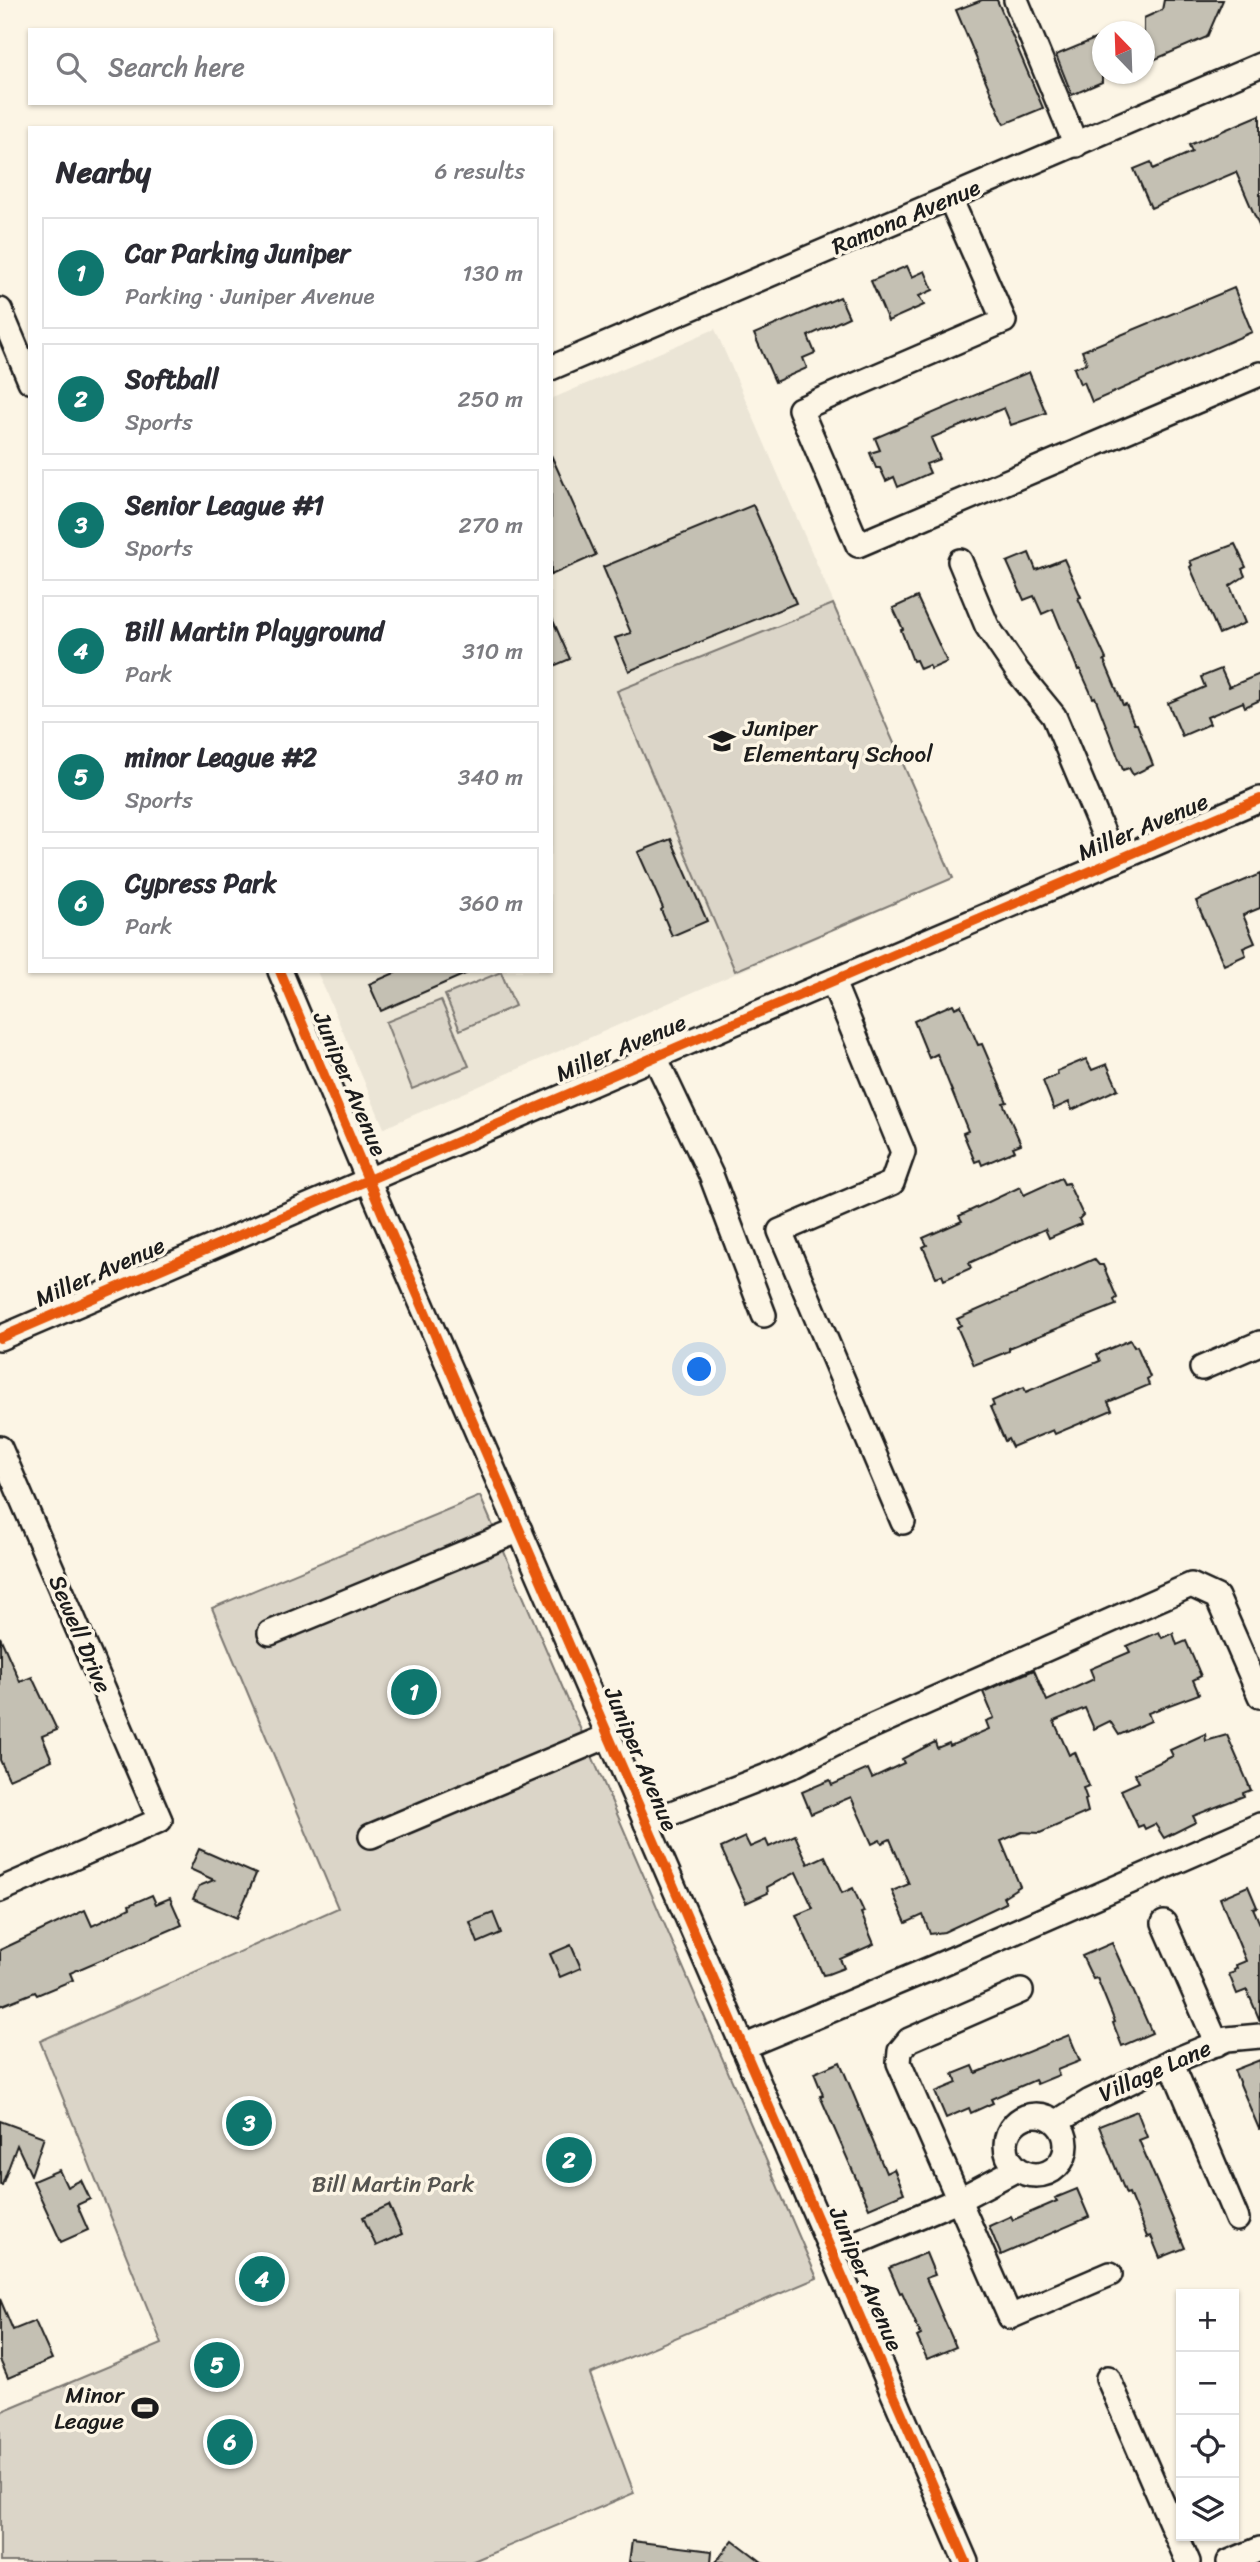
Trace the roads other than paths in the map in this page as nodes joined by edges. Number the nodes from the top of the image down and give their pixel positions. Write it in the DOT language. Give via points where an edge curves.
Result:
graph roads {
  1 [pos="1016,0"];
  2 [pos="1260,65"];
  3 [pos="1076,145"];
  4 [pos="950,198"];
  5 [pos="0,310"];
  6 [pos="553,367"];
  7 [pos="1260,374"];
  8 [pos="28,376"];
  9 [pos="960,561"];
  10 [pos="1260,799"];
  11 [pos="1115,861"];
  12 [pos="281,973"];
  13 [pos="833,982"];
  14 [pos="655,1057"];
  15 [pos="367,1178"];
  16 [pos="764,1315"];
  17 [pos="0,1338"];
  18 [pos="1260,1343"];
  19 [pos="1202,1368"];
  20 [pos="0,1448"];
  21 [pos="903,1522"];
  22 [pos="520,1530"];
  23 [pos="270,1633"];
  24 [pos="1260,1696"];
  25 [pos="608,1736"];
  26 [pos="646,1823"];
  27 [pos="1260,1825"];
  28 [pos="371,1836"];
  29 [pos="0,1890"];
  30 [pos="1164,1923"];
  31 [pos="1021,1991"];
  32 [pos="1260,2036"];
  33 [pos="1217,2044"];
  34 [pos="743,2047"];
  35 [pos="1171,2062"];
  36 [pos="1057,2122"];
  37 [pos="1017,2169"];
  38 [pos="960,2199"];
  39 [pos="1237,2219"];
  40 [pos="832,2253"];
  41 [pos="1110,2274"];
  42 [pos="1108,2378"];
  43 [pos="1260,2549"];
  44 [pos="966,2562"];
  45 [pos="1188,2562"];
  46 [pos="1229,2562"];
  1 -- 3 [label="street"];
  2 -- 3 [label="street, Ramona Avenue"];
  3 -- 4 [label="street, Ramona Avenue"];
  4 -- 6 [label="street, Ramona Avenue"];
  4 -- 7 [label="street" via="1004,321 800,410 858,545"];
  5 -- 8 [label="street"];
  9 -- 11 [label="street" via="987,626 1054,716"];
  10 -- 11 [label="street, Miller Avenue"];
  11 -- 13 [label="street, Miller Avenue"];
  12 -- 15 [label="street, Juniper Avenue"];
  13 -- 14 [label="street, Miller Avenue"];
  13 -- 21 [label="street" via="903,1152 892,1183 780,1231"];
  14 -- 15 [label="street, Miller Avenue"];
  14 -- 16 [label="street" via="710,1175"];
  15 -- 17 [label="street, Miller Avenue"];
  15 -- 22 [label="street, Juniper Avenue"];
  18 -- 19 [label="street"];
  20 -- 29 [label="street, Sewell Drive" via="160,1820"];
  22 -- 23 [label="street"];
  22 -- 25 [label="street, Juniper Avenue"];
  24 -- 26 [label="street" via="1217,1597 1191,1585 852,1735 790,1767"];
  25 -- 26 [label="street, Juniper Avenue"];
  25 -- 28 [label="street"];
  26 -- 34 [label="street, Juniper Avenue"];
  27 -- 34 [label="street"];
  30 -- 33 [label="street"];
  31 -- 38 [label="street" via="909,2040 900,2051 899,2063"];
  32 -- 33 [label="street, Village Lane"];
  33 -- 35 [label="street, Village Lane"];
  34 -- 40 [label="street, Juniper Avenue"];
  35 -- 36 [label="street, Village Lane"];
  35 -- 39 [label="street"];
  36 -- 37 [label="street" via="1066,2141 1062,2161 1036,2175"];
  36 -- 37 [label="street" via="1032,2115 1010,2129 1005,2146"];
  37 -- 38 [label="street"];
  38 -- 40 [label="street"];
  38 -- 41 [label="street" via="1010,2316"];
  40 -- 44 [label="street, Juniper Avenue"];
  42 -- 45 [label="street"];
  43 -- 46 [label="street"];
}
